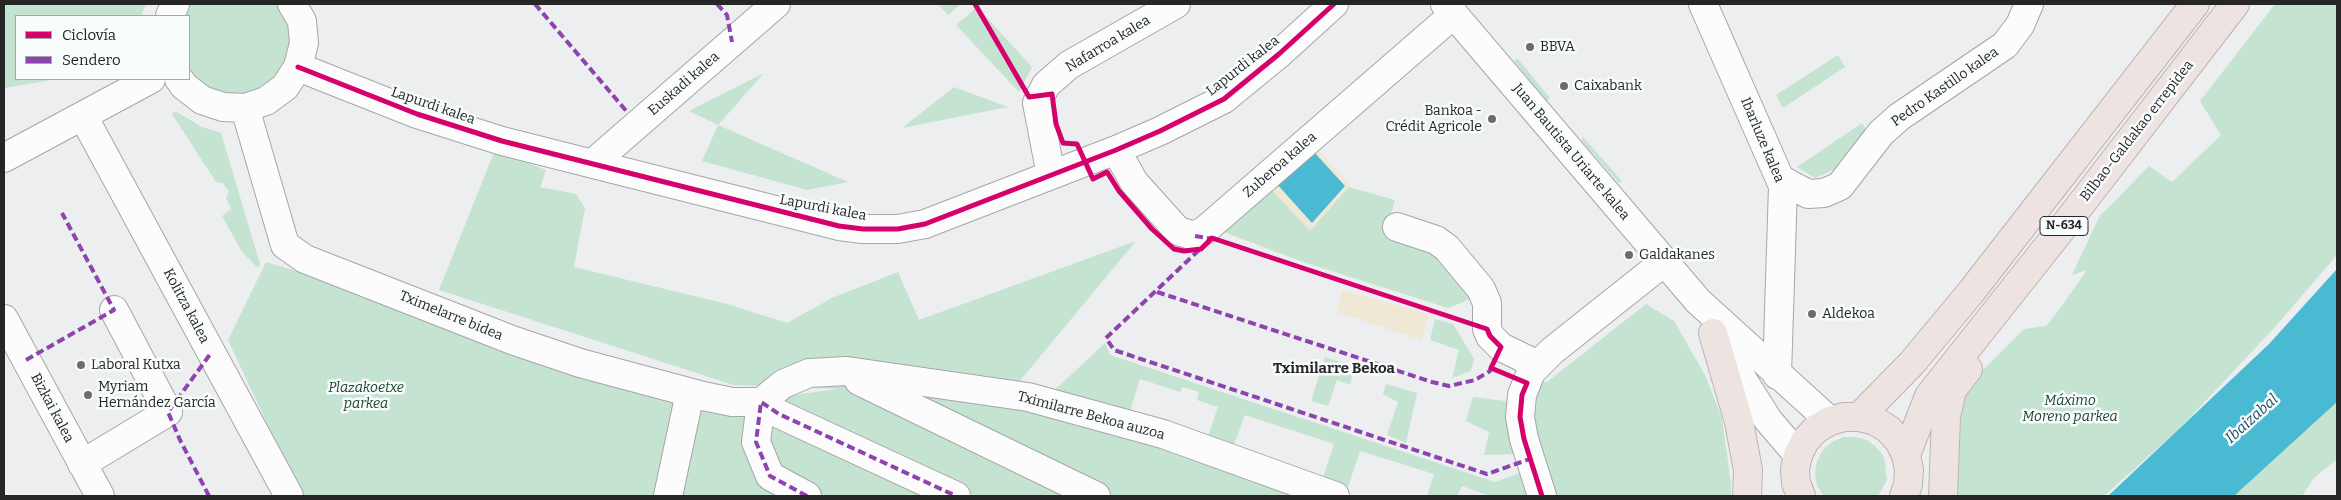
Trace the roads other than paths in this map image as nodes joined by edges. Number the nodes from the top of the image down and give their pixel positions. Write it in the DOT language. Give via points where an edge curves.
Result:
graph roads {
  1 [pos="292,4"];
  2 [pos="776,4"];
  3 [pos="1176,4"];
  4 [pos="1334,4"];
  5 [pos="1703,4"];
  6 [pos="2029,4"];
  7 [pos="2194,4"];
  8 [pos="2235,4"];
  9 [pos="1450,9"];
  10 [pos="298,67"];
  11 [pos="150,80"];
  12 [pos="180,80"];
  13 [pos="245,108"];
  14 [pos="83,116"];
  15 [pos="1116,150"];
  16 [pos="4,158"];
  17 [pos="593,163"];
  18 [pos="1051,175"];
  19 [pos="1780,179"];
  20 [pos="2071,217"];
  21 [pos="1397,227"];
  22 [pos="1664,262"];
  23 [pos="1698,301"];
  24 [pos="114,310"];
  25 [pos="4,319"];
  26 [pos="1713,333"];
  27 [pos="1538,365"];
  28 [pos="839,371"];
  29 [pos="1777,374"];
  30 [pos="690,393"];
  31 [pos="762,402"];
  32 [pos="1859,416"];
  33 [pos="1830,421"];
  34 [pos="1798,455"];
  35 [pos="1906,455"];
  36 [pos="82,464"];
  37 [pos="675,492"];
  38 [pos="1795,492"];
  39 [pos="1907,492"];
  40 [pos="100,496"];
  41 [pos="289,496"];
  42 [pos="807,496"];
  43 [pos="956,496"];
  44 [pos="1096,496"];
  45 [pos="1335,496"];
  46 [pos="1542,496"];
  47 [pos="1747,496"];
  48 [pos="1943,496"];
  1 -- 10 [label="street" via="302,21 304,43"];
  2 -- 17 [label="street, Euskadi kalea"];
  3 -- 18 [label="street, Nafarroa kalea" via="1069,65 1046,85 1037,103"];
  4 -- 15 [label="street, Lapurdi kalea" via="1224,99"];
  5 -- 19 [label="street, Ibarluze kalea"];
  6 -- 19 [label="street, Pedro Kastillo kalea" via="2020,25 2005,45 1899,117 1881,134 1840,186 1824,193 1808,194"];
  7 -- 32 [label="highway, N-634" via="1971,292 1912,363"];
  8 -- 20 [label="highway, Bilbao-Galdakao errepidea / N-634"];
  9 -- 15 [label="street, Zuberoa kalea" via="1195,236 1178,231 1134,182"];
  9 -- 22 [label="street, Juan Bautista Uriarte kalea"];
  10 -- 13 [label="street" via="285,87 266,101"];
  10 -- 17 [label="street, Lapurdi kalea" via="417,114"];
  11 -- 14 [label="street"];
  12 -- 13 [label="street" via="202,100 223,107"];
  13 -- 30 [label="street, Tximelarre bidea" via="285,244 305,259 512,340 580,363"];
  14 -- 16 [label="street"];
  14 -- 41 [label="street, Kolitza kalea"];
  15 -- 18 [label="street, Lapurdi kalea"];
  17 -- 18 [label="street, Lapurdi kalea" via="863,229 898,229 925,224"];
  19 -- 29 [label="street, Ibarluze kalea" via="1783,186"];
  20 -- 35 [label="highway, Bilbao-Galdakao errepidea / N-634" via="1929,396"];
  20 -- 48 [label="highway" via="2031,290 1952,390 1946,417"];
  21 -- 27 [label="street" via="1436,240 1447,248 1481,289 1487,303 1490,336 1501,347"];
  22 -- 23 [label="street, Juan Bautista Uriarte kalea"];
  22 -- 27 [label="street"];
  23 -- 26 [label="street"];
  23 -- 29 [label="street"];
  24 -- 36 [label="street" via="168,412"];
  25 -- 36 [label="street, Bizkai kalea"];
  26 -- 34 [label="street" via="1768,420"];
  26 -- 47 [label="highway" via="1739,422 1748,470"];
  27 -- 46 [label="street" via="1531,372 1522,395 1520,417"];
  28 -- 31 [label="street, Tximilarre Bekoa auzoa" via="809,373 783,384"];
  28 -- 44 [label="street, Tximilarre Bekoa auzoa"];
  28 -- 45 [label="street, Tximilarre Bekoa auzoa" via="1028,397 1163,434"];
  29 -- 33 [label="street"];
  30 -- 31 [label="street, Tximelarre bidea" via="732,402"];
  30 -- 37 [label="street"];
  31 -- 42 [label="street" via="756,442 770,476"];
  31 -- 43 [label="street" via="779,414"];
  32 -- 33 [label="highway"];
  32 -- 35 [label="highway, N-634" via="1888,429"];
  33 -- 34 [label="highway" via="1816,429"];
  34 -- 38 [label="highway"];
  35 -- 39 [label="highway, N-634" via="1909,470"];
  36 -- 40 [label="street, Bizkai kalea"];
}
